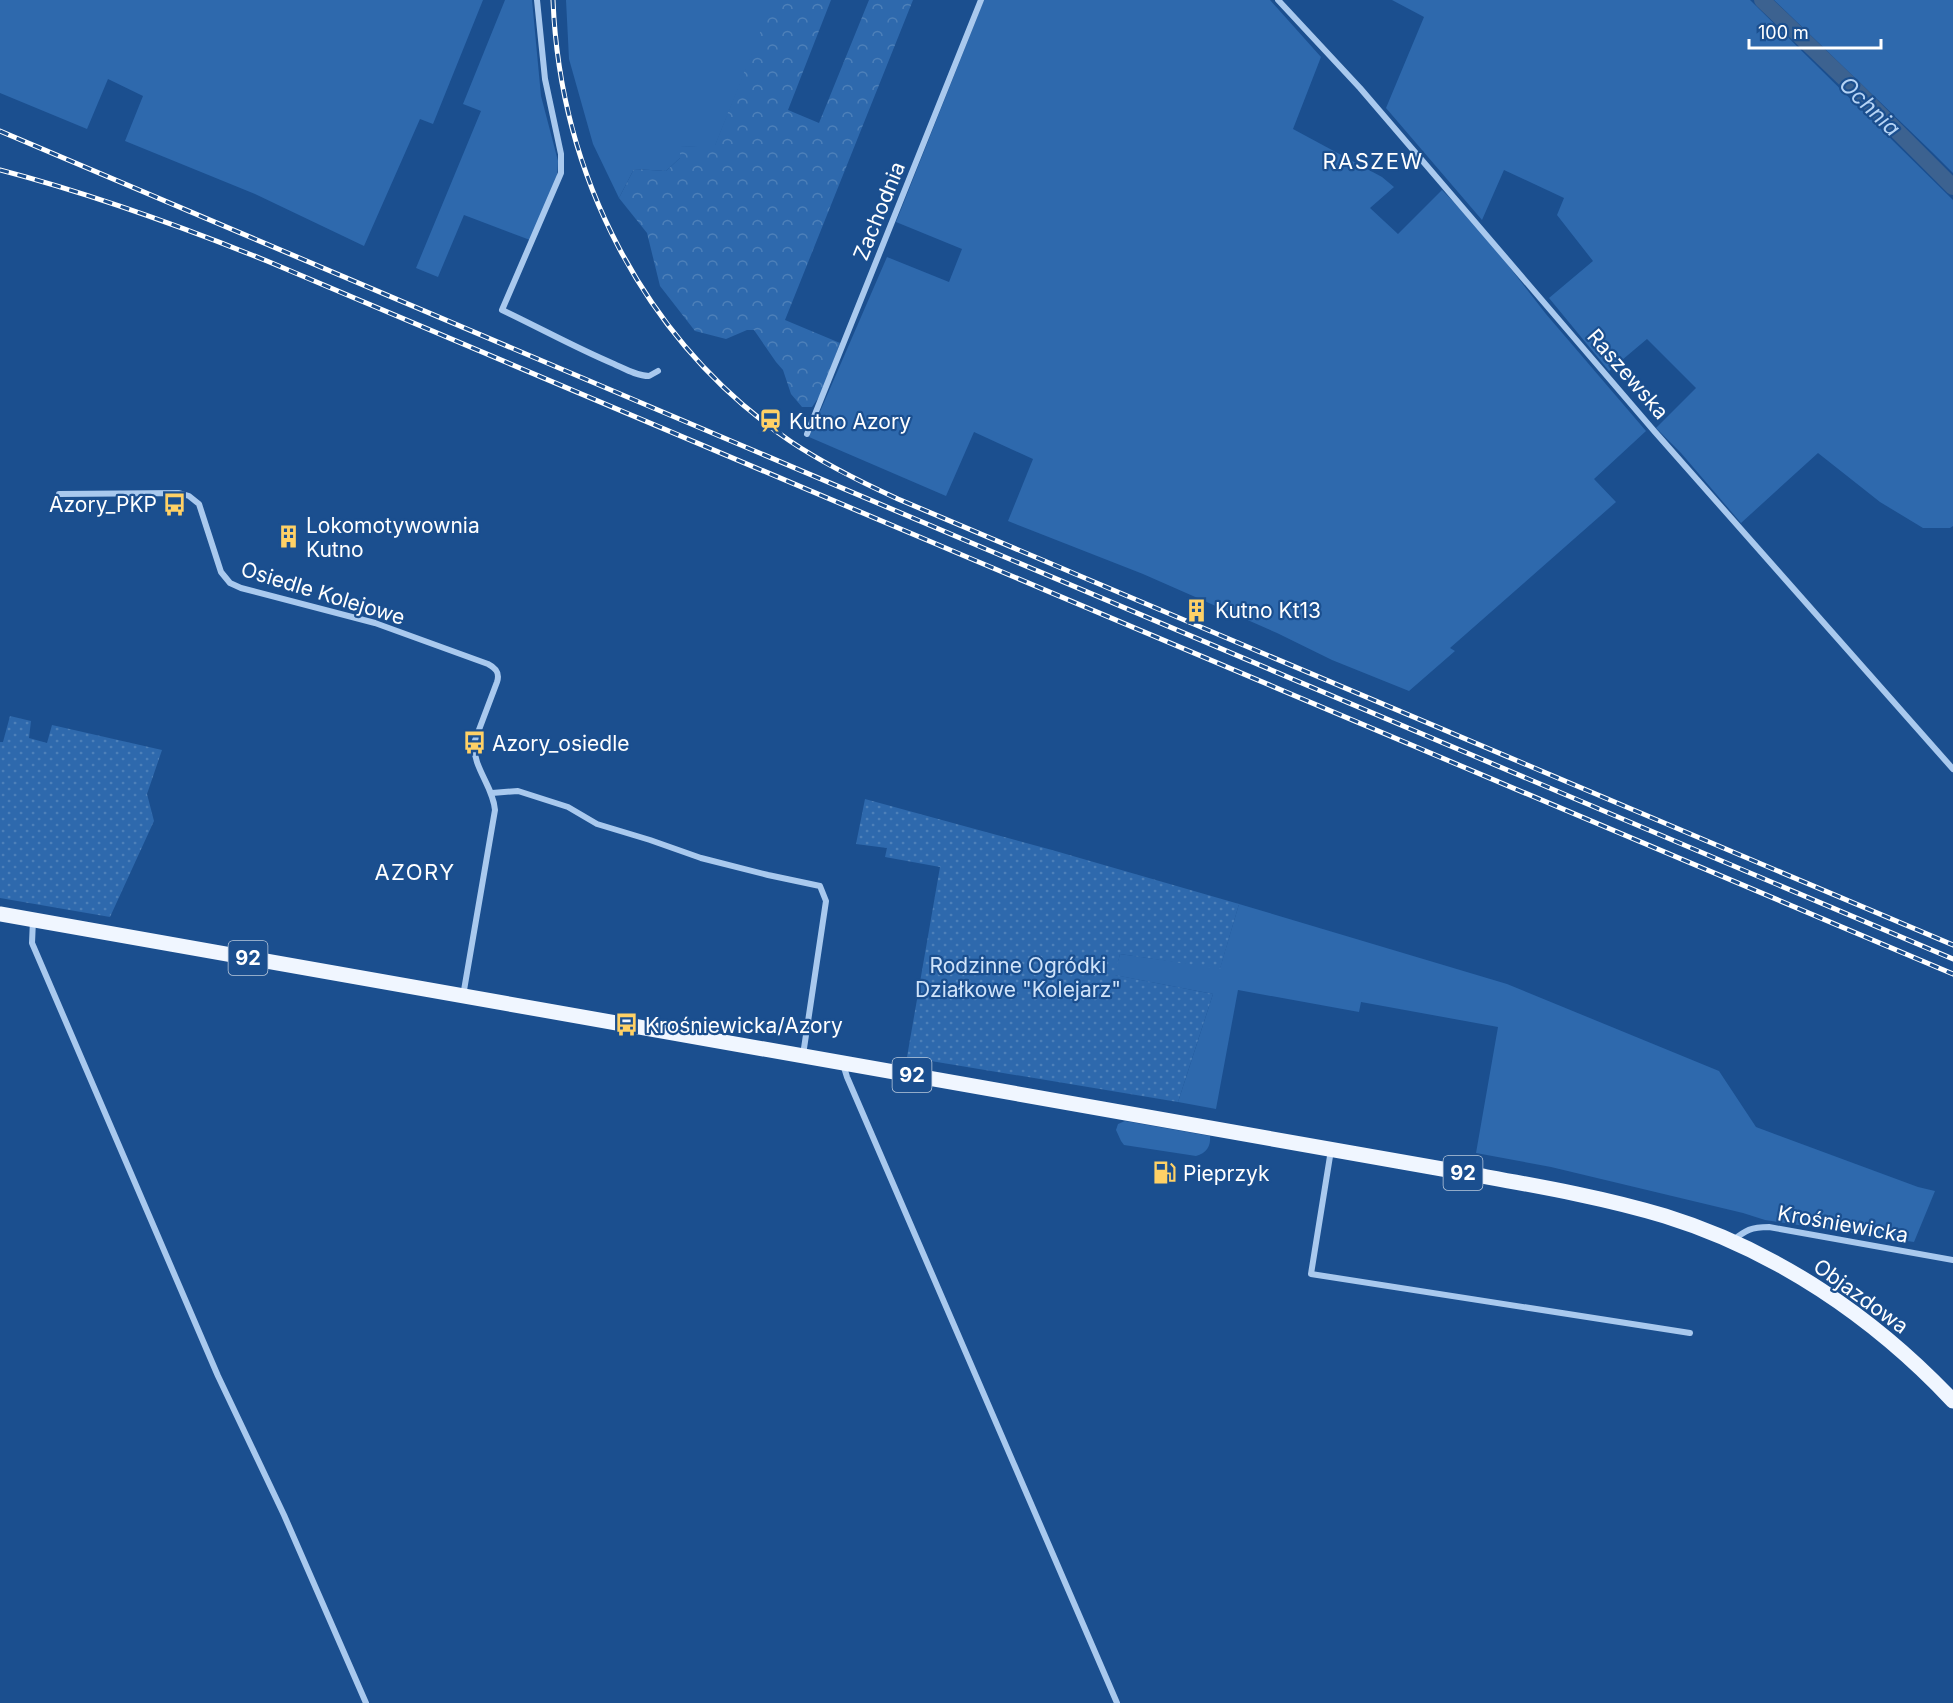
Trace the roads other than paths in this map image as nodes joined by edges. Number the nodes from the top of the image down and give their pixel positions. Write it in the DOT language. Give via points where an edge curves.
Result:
graph roads {
  1 [pos="537,0"];
  2 [pos="981,0"];
  3 [pos="1278,0"];
  4 [pos="658,371"];
  5 [pos="807,434"];
  6 [pos="59,494"];
  7 [pos="1953,769"];
  8 [pos="492,793"];
  9 [pos="0,914"];
  10 [pos="33,920"];
  11 [pos="463,996"];
  12 [pos="803,1056"];
  13 [pos="843,1063"];
  14 [pos="1331,1149"];
  15 [pos="1732,1241"];
  16 [pos="1953,1260"];
  17 [pos="1690,1333"];
  18 [pos="1953,1401"];
  19 [pos="366,1703"];
  20 [pos="1118,1703"];
  1 -- 4 [label="street" via="544,79 561,154 561,173 502,310 636,374 649,376"];
  2 -- 5 [label="street, Zachodnia"];
  3 -- 7 [label="street, Raszewska" via="1360,88 1655,432"];
  6 -- 8 [label="street, Osiedle Kolejowe" via="189,496 199,504 221,572 230,583 375,623 495,668 498,682 473,753"];
  8 -- 11 [label="street, Osiedle Kolejowe" via="494,826"];
  8 -- 12 [label="street" via="518,791 568,807 597,824 700,858 820,886 826,901"];
  9 -- 10 [label="main road, 92"];
  10 -- 11 [label="main road, 92"];
  10 -- 19 [label="street" via="32,943 218,1376"];
  11 -- 12 [label="main road, 92"];
  12 -- 13 [label="main road, 92"];
  13 -- 14 [label="main road, 92"];
  13 -- 20 [label="street"];
  14 -- 15 [label="main road, 92" via="1594,1197 1667,1217"];
  14 -- 17 [label="street" via="1311,1274"];
  15 -- 16 [label="street, Krośniewicka" via="1753,1227 1769,1227"];
  15 -- 18 [label="main road, Objazdowa / 92" via="1807,1281 1861,1318 1921,1368"];
}
